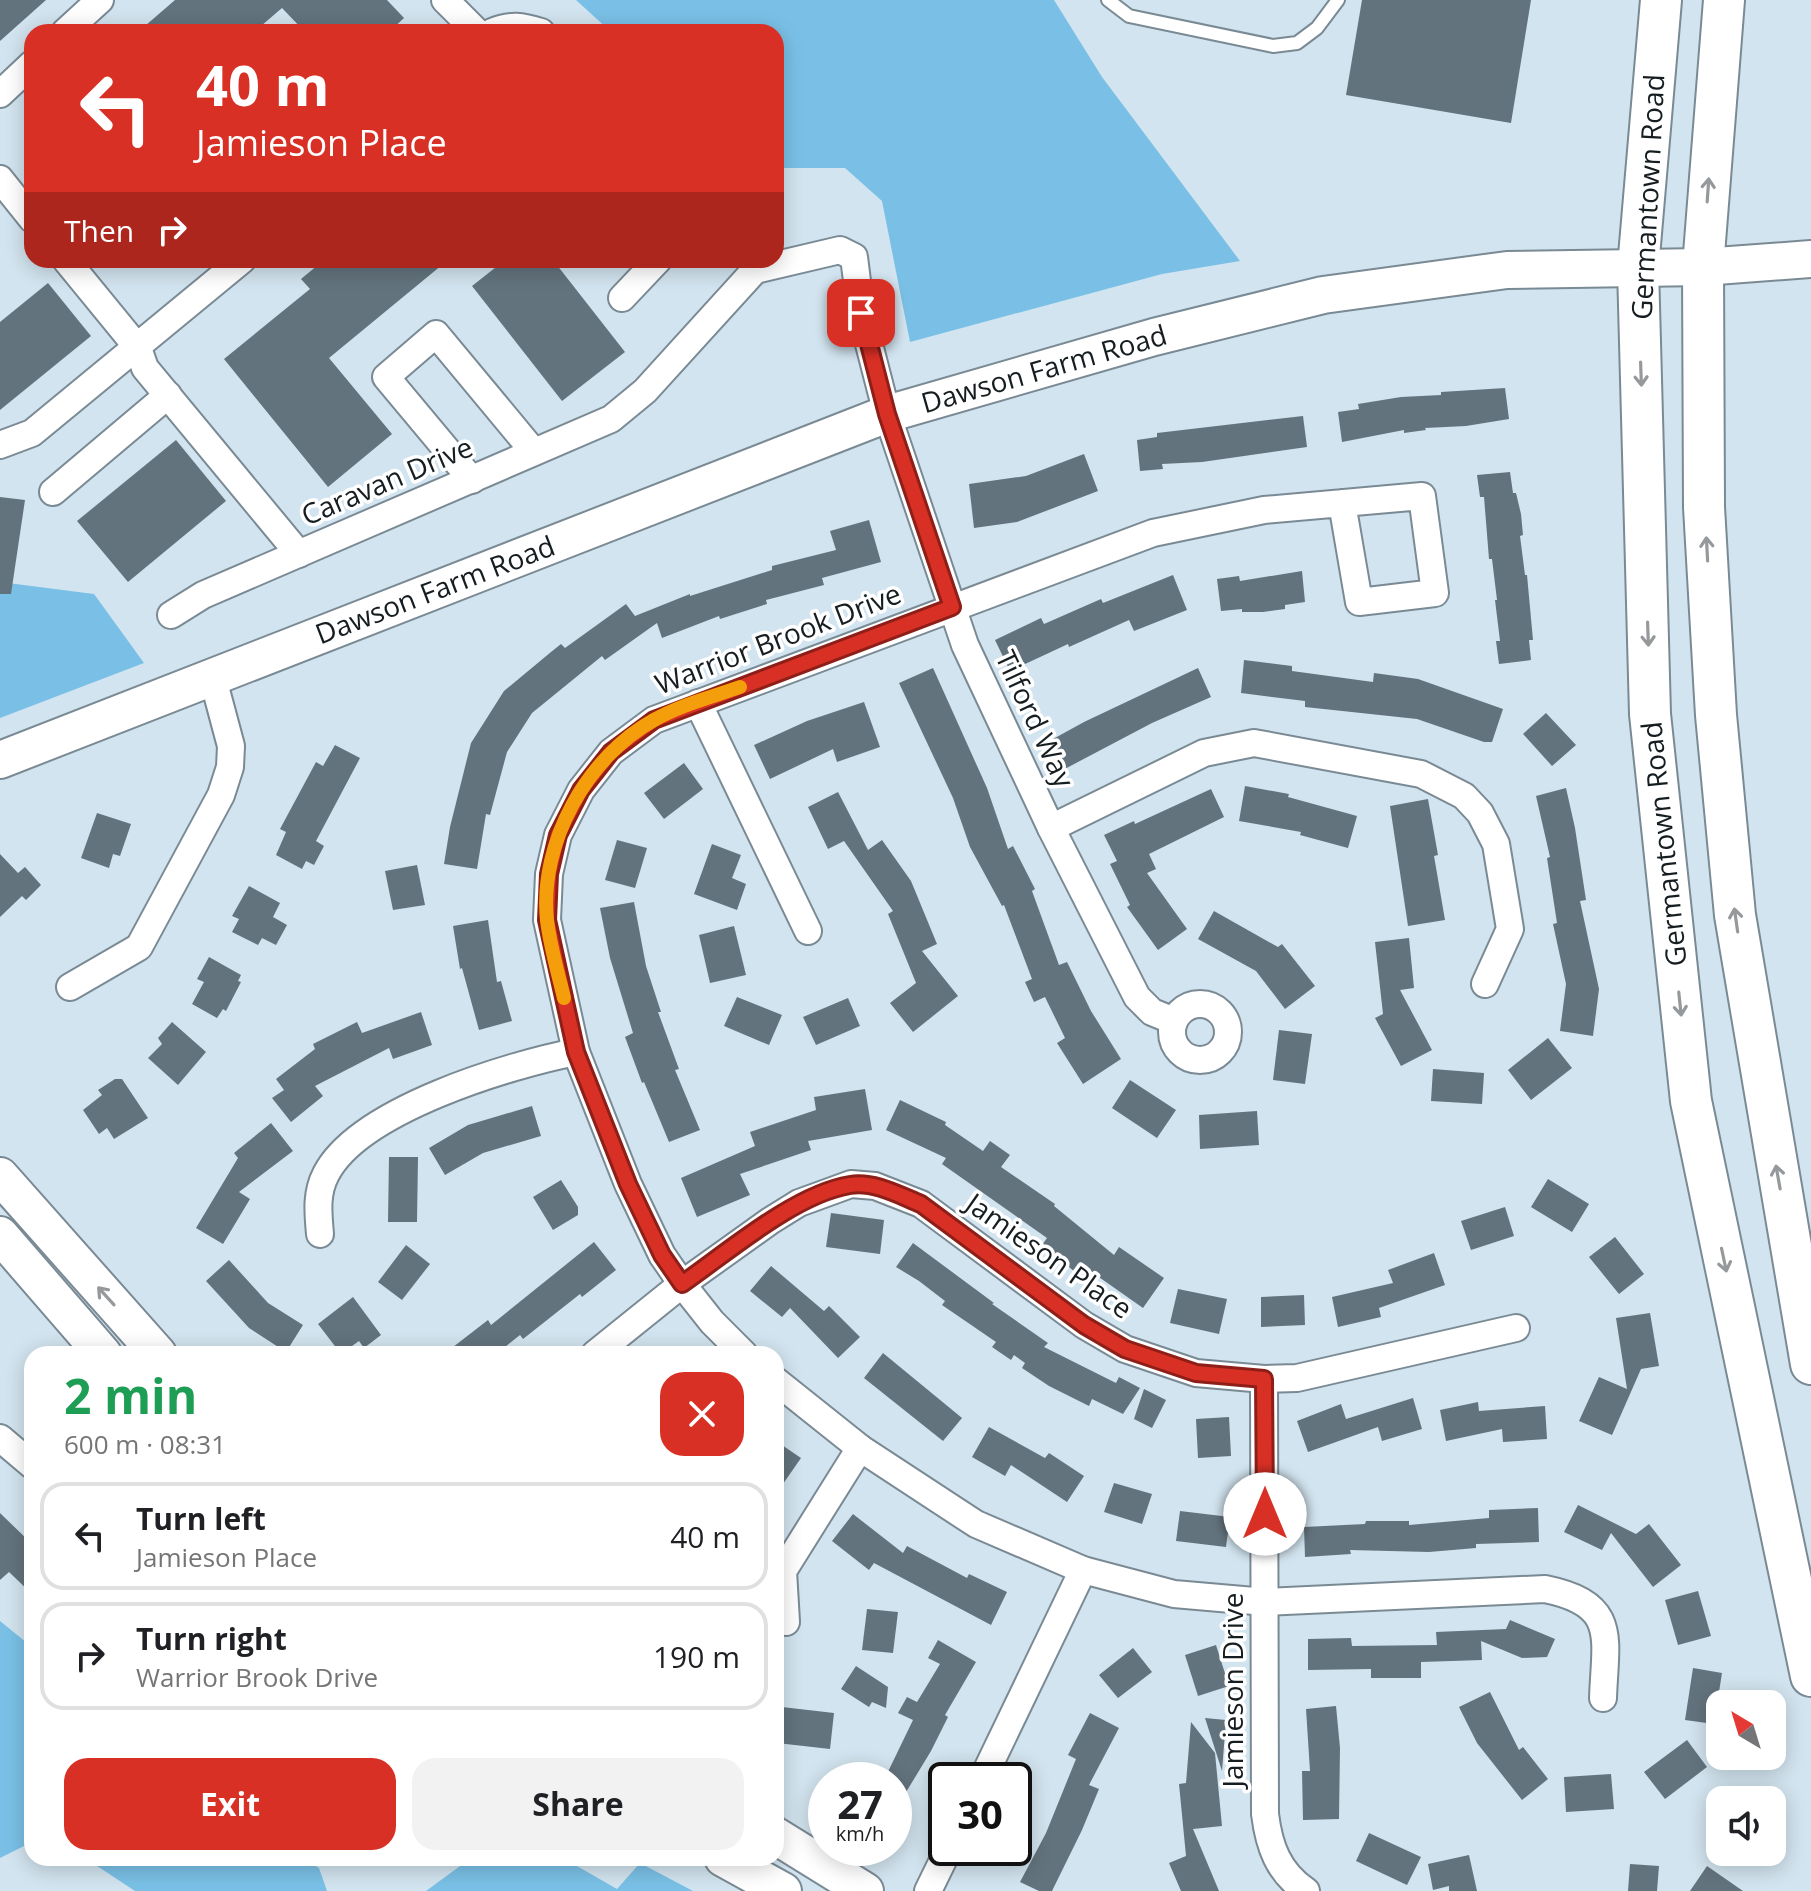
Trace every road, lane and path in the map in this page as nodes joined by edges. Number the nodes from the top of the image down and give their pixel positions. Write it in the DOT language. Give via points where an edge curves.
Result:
graph roads {
  1 [pos="100,0"];
  2 [pos="445,0"];
  3 [pos="1108,0"];
  4 [pos="1338,0"];
  5 [pos="1661,0"];
  6 [pos="1724,0"];
  7 [pos="74,24"];
  8 [pos="469,24"];
  9 [pos="24,72"];
  10 [pos="0,94"];
  11 [pos="0,179"];
  12 [pos="24,209"];
  13 [pos="1811,259"];
  14 [pos="784,260"];
  15 [pos="1703,267"];
  16 [pos="73,268"];
  17 [pos="233,268"];
  18 [pos="650,268"];
  19 [pos="750,268"];
  20 [pos="1638,268"];
  21 [pos="622,298"];
  22 [pos="138,348"];
  23 [pos="168,395"];
  24 [pos="887,414"];
  25 [pos="0,445"];
  26 [pos="534,452"];
  27 [pos="472,480"];
  28 [pos="53,492"];
  29 [pos="1342,503"];
  30 [pos="299,554"];
  31 [pos="952,607"];
  32 [pos="171,615"];
  33 [pos="212,675"];
  34 [pos="698,703"];
  35 [pos="0,760"];
  36 [pos="1051,828"];
  37 [pos="808,931"];
  38 [pos="1485,984"];
  39 [pos="70,987"];
  40 [pos="1174,1021"];
  41 [pos="576,1052"];
  42 [pos="0,1176"];
  43 [pos="320,1234"];
  44 [pos="0,1235"];
  45 [pos="682,1284"];
  46 [pos="1516,1328"];
  47 [pos="96,1346"];
  48 [pos="151,1346"];
  49 [pos="605,1346"];
  50 [pos="736,1346"];
  51 [pos="1811,1364"];
  52 [pos="1264,1379"];
  53 [pos="784,1387"];
  54 [pos="0,1438"];
  55 [pos="860,1448"];
  56 [pos="24,1458"];
  57 [pos="784,1569"];
  58 [pos="1083,1570"];
  59 [pos="784,1588"];
  60 [pos="1266,1602"];
  61 [pos="786,1622"];
  62 [pos="1811,1676"];
  63 [pos="1603,1698"];
  64 [pos="991,1762"];
  65 [pos="784,1841"];
  66 [pos="738,1866"];
  67 [pos="940,1866"];
  68 [pos="783,1891"];
  69 [pos="865,1891"];
  70 [pos="928,1891"];
  71 [pos="1306,1891"];
  1 -- 7 [label="street"];
  2 -- 8 [label="street"];
  3 -- 4 [label="lane" via="1129,16 1273,46 1297,43 1317,28"];
  5 -- 20 [label="main road, Germantown Road"];
  15 -- 6 [label="main road, Germantown Road, one-way"];
  9 -- 10 [label="street"];
  11 -- 12 [label="street"];
  13 -- 15 [label="street, Dawson Farm Road"];
  14 -- 24 [label="street, Caravan Drive" via="840,250 854,257 861,313"];
  15 -- 20 [label="street, Dawson Farm Road"];
  51 -- 15 [label="main road, Germantown Road, one-way" via="1735,915 1704,507"];
  16 -- 22 [label="street, Caravan Drive"];
  17 -- 22 [label="street"];
  18 -- 21 [label="street"];
  19 -- 26 [label="street, Caravan Drive" via="631,405"];
  20 -- 24 [label="street, Dawson Farm Road" via="1507,270 1323,295"];
  20 -- 62 [label="main road, Germantown Road, one-way" via="1650,714 1691,1101"];
  22 -- 23 [label="street, Caravan Drive" via="145,368"];
  22 -- 25 [label="street" via="32,433"];
  23 -- 28 [label="street"];
  23 -- 30 [label="street, Caravan Drive"];
  24 -- 31 [label="street, Tilford Way"];
  24 -- 33 [label="street, Dawson Farm Road"];
  26 -- 27 [label="street, Caravan Drive"];
  26 -- 27 [label="street" via="436,334 386,377"];
  27 -- 30 [label="street, Caravan Drive"];
  29 -- 29 [label="street, Warrior Brook Drive" via="1422,496 1435,593 1359,602"];
  29 -- 31 [label="street, Warrior Brook Drive" via="1264,510 1153,533"];
  30 -- 32 [label="street" via="203,595"];
  31 -- 34 [label="street, Warrior Brook Drive"];
  31 -- 36 [label="street, Tilford Way"];
  33 -- 35 [label="street, Dawson Farm Road"];
  33 -- 39 [label="street" via="231,746 221,795 139,947"];
  34 -- 37 [label="street"];
  34 -- 41 [label="street, Warrior Brook Drive" via="654,720 611,752 581,790 558,835 547,920"];
  36 -- 38 [label="street" via="1204,753 1254,743 1421,774 1464,796 1496,844 1510,929"];
  36 -- 40 [label="street, Tilford Way" via="1137,997 1152,1012"];
  41 -- 43 [label="street" via="449,1087 361,1136 326,1173 318,1195"];
  41 -- 45 [label="street, Warrior Brook Drive" via="628,1184"];
  48 -- 42 [label="street, one-way"];
  44 -- 47 [label="street"];
  45 -- 49 [label="street, Jamieson Place"];
  45 -- 50 [label="street, Warrior Brook Drive"];
  45 -- 52 [label="street, Jamieson Place" via="799,1203 851,1184 875,1186 921,1204 1084,1325 1125,1349 1196,1373"];
  46 -- 52 [label="street, Jamieson Place" via="1297,1378"];
  52 -- 60 [label="street, Jamieson Drive"];
  53 -- 55 [label="street"];
  54 -- 56 [label="street"];
  55 -- 57 [label="street"];
  55 -- 58 [label="street" via="976,1524"];
  58 -- 60 [label="street" via="1174,1594"];
  58 -- 64 [label="street"];
  59 -- 61 [label="street"];
  60 -- 63 [label="street" via="1545,1589 1566,1594 1593,1610 1605,1625"];
  60 -- 71 [label="street, Jamieson Drive" via="1268,1839 1277,1861"];
  65 -- 69 [label="street"];
  66 -- 68 [label="street"];
  67 -- 70 [label="street"];
}
